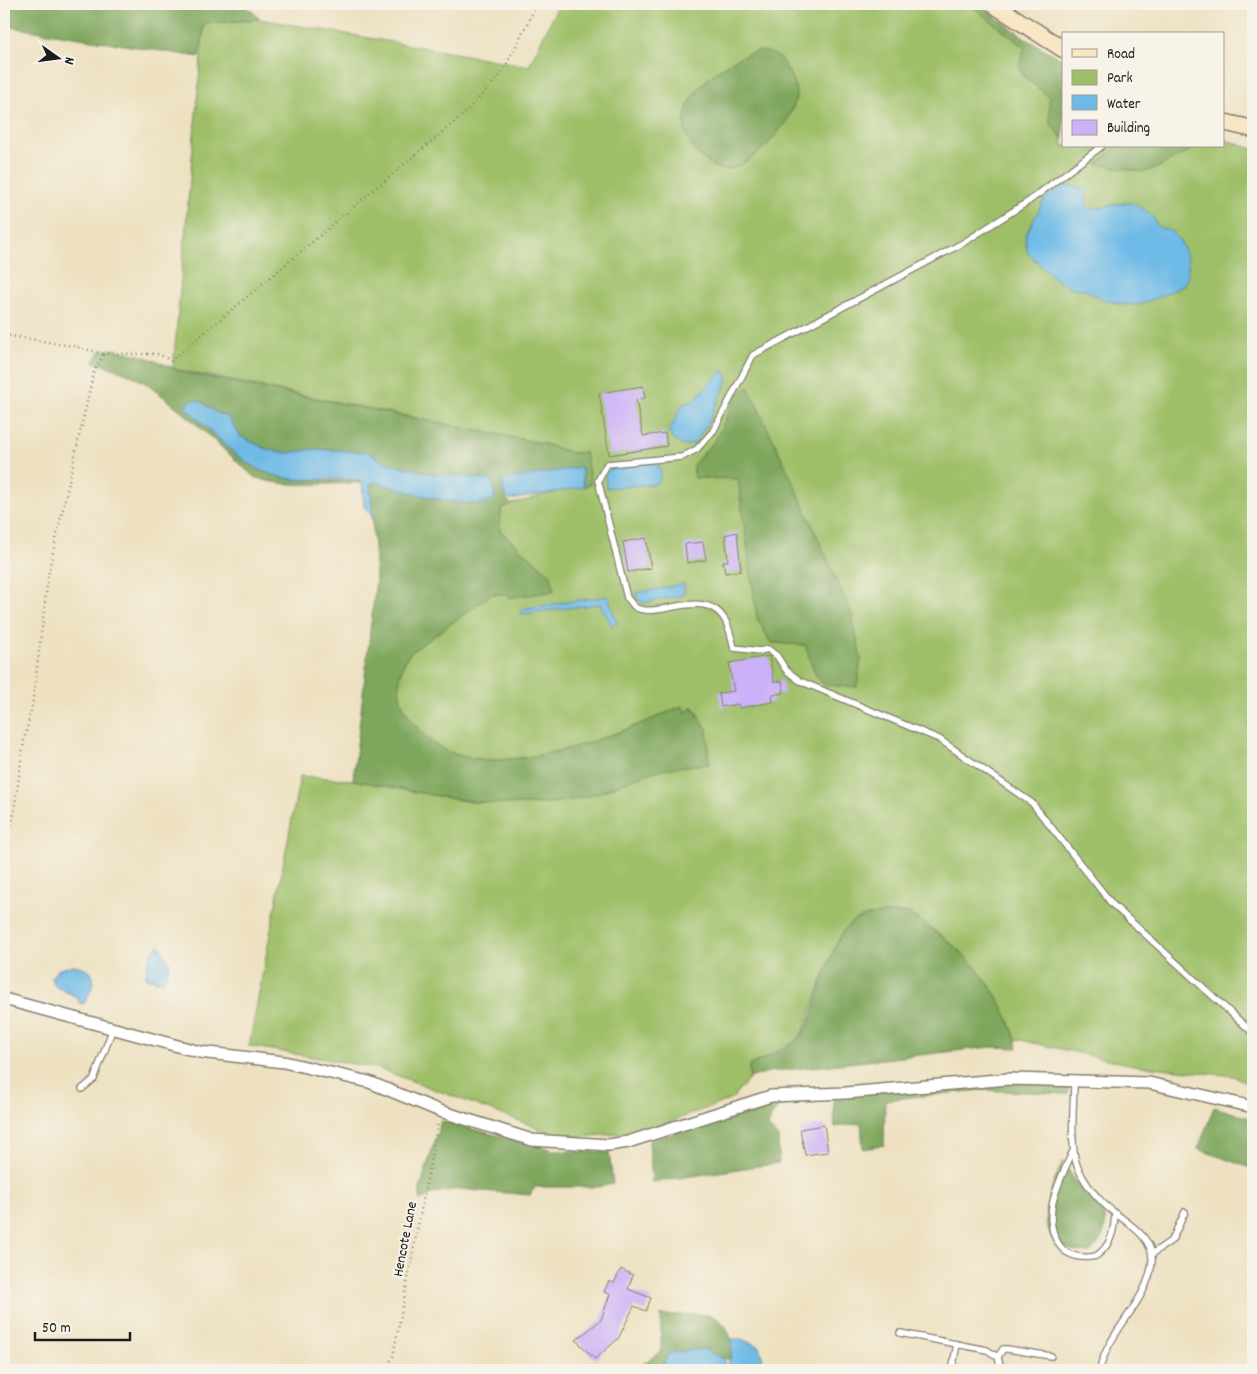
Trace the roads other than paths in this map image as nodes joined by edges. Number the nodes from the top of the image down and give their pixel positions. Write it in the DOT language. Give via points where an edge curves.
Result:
graph roads {
  1 [pos="993,4"];
  2 [pos="1062,48"];
  3 [pos="1224,122"];
  4 [pos="1253,129"];
  5 [pos="1099,148"];
  6 [pos="4,998"];
  7 [pos="113,1028"];
  8 [pos="1253,1033"];
  9 [pos="1074,1081"];
  10 [pos="82,1088"];
  11 [pos="1253,1107"];
  12 [pos="1073,1151"];
  13 [pos="1185,1212"];
  14 [pos="1116,1214"];
  15 [pos="1152,1254"];
  16 [pos="900,1333"];
  17 [pos="957,1344"];
  18 [pos="1051,1356"];
  19 [pos="998,1357"];
  20 [pos="952,1370"];
  21 [pos="1001,1370"];
  22 [pos="1100,1370"];
  1 -- 2 [label="main road"];
  3 -- 4 [label="main road"];
  5 -- 8 [label="lane" via="1029,201 963,243 752,355 714,430 696,449 682,457 607,464 598,480 627,598 635,607 645,610 697,604 712,606 726,620 734,648 768,649 800,681 947,744 1032,803 1112,904"];
  6 -- 7 [label="street"];
  7 -- 9 [label="street" via="200,1052 284,1062 369,1082 440,1111 532,1140 628,1142 771,1096 1009,1079"];
  7 -- 10 [label="lane" via="94,1079"];
  9 -- 11 [label="street" via="1149,1083"];
  9 -- 12 [label="lane"];
  12 -- 14 [label="lane" via="1086,1183"];
  12 -- 14 [label="lane" via="1050,1215 1054,1236 1062,1250 1074,1256 1096,1256 1112,1236"];
  13 -- 15 [label="lane" via="1172,1240"];
  14 -- 15 [label="lane" via="1146,1240"];
  15 -- 22 [label="lane" via="1142,1289 1130,1315 1104,1353"];
  16 -- 17 [label="lane"];
  17 -- 19 [label="lane" via="988,1350"];
  17 -- 20 [label="lane"];
  18 -- 19 [label="lane" via="1007,1348"];
  19 -- 21 [label="lane"];
}
